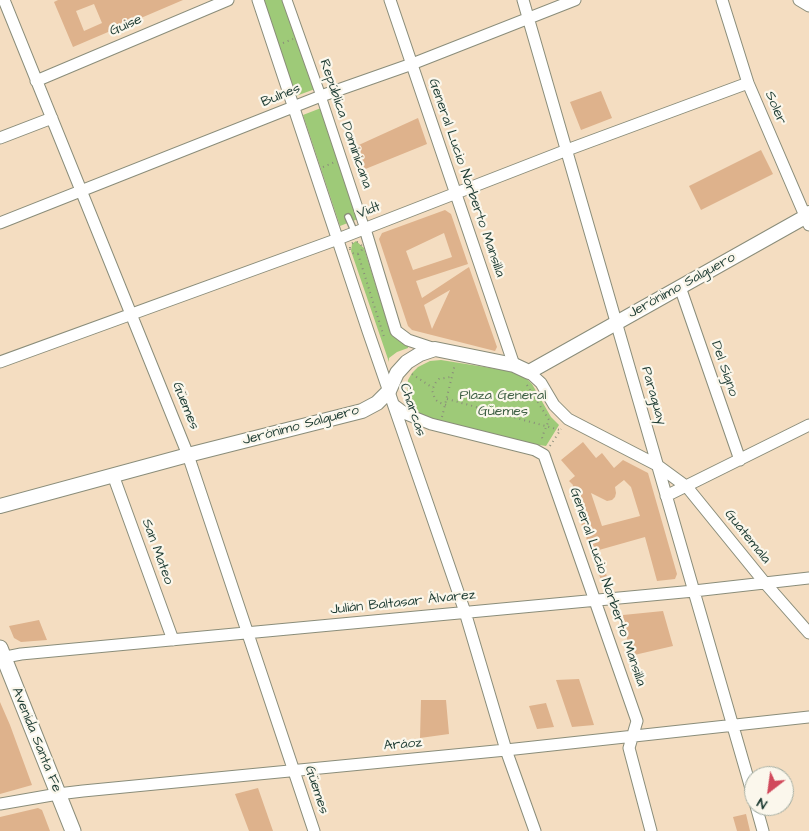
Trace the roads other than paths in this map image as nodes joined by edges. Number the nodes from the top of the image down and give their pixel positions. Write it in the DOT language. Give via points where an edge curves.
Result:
graph roads {
  1 [pos="4,0"];
  2 [pos="228,0"];
  3 [pos="258,0"];
  4 [pos="287,0"];
  5 [pos="390,0"];
  6 [pos="523,0"];
  7 [pos="575,0"];
  8 [pos="722,0"];
  9 [pos="799,0"];
  10 [pos="809,6"];
  11 [pos="528,18"];
  12 [pos="412,64"];
  13 [pos="36,81"];
  14 [pos="748,83"];
  15 [pos="321,96"];
  16 [pos="295,107"];
  17 [pos="52,118"];
  18 [pos="0,138"];
  19 [pos="567,150"];
  20 [pos="81,192"];
  21 [pos="455,193"];
  22 [pos="348,217"];
  23 [pos="808,219"];
  24 [pos="0,223"];
  25 [pos="360,231"];
  26 [pos="338,239"];
  27 [pos="680,287"];
  28 [pos="132,314"];
  29 [pos="616,322"];
  30 [pos="435,349"];
  31 [pos="0,362"];
  32 [pos="514,365"];
  33 [pos="527,377"];
  34 [pos="389,390"];
  35 [pos="394,405"];
  36 [pos="809,425"];
  37 [pos="188,455"];
  38 [pos="740,460"];
  39 [pos="657,465"];
  40 [pos="113,475"];
  41 [pos="687,487"];
  42 [pos="666,496"];
  43 [pos="0,506"];
  44 [pos="809,578"];
  45 [pos="765,583"];
  46 [pos="694,591"];
  47 [pos="596,599"];
  48 [pos="465,612"];
  49 [pos="248,633"];
  50 [pos="809,633"];
  51 [pos="173,640"];
  52 [pos="1,654"];
  53 [pos="809,717"];
  54 [pos="732,725"];
  55 [pos="633,735"];
  56 [pos="506,750"];
  57 [pos="744,766"];
  58 [pos="294,770"];
  59 [pos="58,794"];
  60 [pos="0,804"];
  61 [pos="759,816"];
  62 [pos="73,831"];
  63 [pos="314,831"];
  64 [pos="535,831"];
  65 [pos="651,831"];
  66 [pos="763,831"];
  1 -- 13 [label="street, Güemes"];
  2 -- 13 [label="street, Guise"];
  3 -- 16 [label="street, Charcas"];
  4 -- 15 [label="street, República Dominicana"];
  5 -- 12 [label="street, General Lucio Norberto Mansilla"];
  6 -- 11 [label="street, Paraguay"];
  7 -- 11 [label="street, Bulnes"];
  8 -- 14 [label="street, Soler"];
  9 -- 10 [label="street"];
  11 -- 12 [label="street, Bulnes"];
  11 -- 19 [label="street, Paraguay"];
  12 -- 15 [label="street, Bulnes"];
  12 -- 21 [label="street, General Lucio Norberto Mansilla"];
  13 -- 17 [label="street, Güemes"];
  14 -- 19 [label="street, Vidt"];
  14 -- 23 [label="street, Soler"];
  15 -- 16 [label="street, Bulnes"];
  15 -- 25 [label="street, República Dominicana"];
  16 -- 20 [label="street, Bulnes"];
  16 -- 26 [label="street, Charcas"];
  17 -- 18 [label="street"];
  17 -- 20 [label="street, Güemes"];
  19 -- 21 [label="street, Vidt"];
  19 -- 29 [label="street, Paraguay"];
  20 -- 24 [label="street, Bulnes"];
  20 -- 28 [label="street, Güemes"];
  21 -- 25 [label="street, Vidt"];
  21 -- 32 [label="street, General Lucio Norberto Mansilla"];
  22 -- 25 [label="lane"];
  23 -- 27 [label="street, Jerónimo Salguero"];
  25 -- 26 [label="street, Vidt"];
  25 -- 30 [label="street, República Dominicana" via="379,275 395,327 408,340"];
  26 -- 28 [label="street, Vidt"];
  26 -- 34 [label="street, Charcas"];
  27 -- 29 [label="street, Jerónimo Salguero"];
  27 -- 38 [label="street, Del Signo"];
  28 -- 31 [label="street, Vidt"];
  28 -- 37 [label="street, Güemes"];
  29 -- 33 [label="street, Jerónimo Salguero"];
  29 -- 39 [label="street, Paraguay"];
  30 -- 32 [label="street"];
  30 -- 34 [label="street, Jerónimo Salguero" via="420,354 401,367"];
  32 -- 33 [label="street"];
  33 -- 39 [label="street, Guatemala" via="541,383 568,419"];
  34 -- 35 [label="street, Charcas"];
  34 -- 37 [label="street, Jerónimo Salguero" via="377,403 362,411"];
  35 -- 47 [label="street, General Lucio Norberto Mansilla" via="406,414 431,424 544,455"];
  35 -- 48 [label="street, Charcas"];
  36 -- 38 [label="street"];
  37 -- 40 [label="street, Jerónimo Salguero"];
  37 -- 49 [label="street, Güemes"];
  38 -- 41 [label="street"];
  39 -- 41 [label="street, Guatemala"];
  39 -- 42 [label="street, Paraguay"];
  40 -- 43 [label="street, Jerónimo Salguero"];
  40 -- 51 [label="street, San Mateo"];
  41 -- 42 [label="street"];
  41 -- 45 [label="street, Guatemala"];
  42 -- 46 [label="street, Paraguay"];
  44 -- 45 [label="street, Julián Baltasar Álvarez"];
  45 -- 46 [label="street, Julián Baltasar Álvarez"];
  45 -- 50 [label="street, Guatemala"];
  46 -- 47 [label="street, Julián Baltasar Álvarez"];
  46 -- 54 [label="street, Paraguay"];
  47 -- 48 [label="street, Julián Baltasar Álvarez"];
  47 -- 55 [label="street, General Lucio Norberto Mansilla" via="637,720"];
  48 -- 49 [label="street, Julián Baltasar Álvarez"];
  48 -- 56 [label="street, Charcas"];
  49 -- 51 [label="street, Julián Baltasar Álvarez"];
  49 -- 58 [label="street, Güemes"];
  51 -- 52 [label="street, Julián Baltasar Álvarez"];
  52 -- 59 [label="main road, Avenida Santa Fe"];
  53 -- 54 [label="street, Aráoz"];
  54 -- 55 [label="street, Aráoz"];
  54 -- 57 [label="street, Paraguay"];
  55 -- 56 [label="street, Aráoz"];
  55 -- 65 [label="street, General Lucio Norberto Mansilla" via="629,748"];
  56 -- 58 [label="street, Aráoz"];
  56 -- 64 [label="street, Charcas"];
  58 -- 59 [label="street, Aráoz"];
  58 -- 63 [label="street, Güemes"];
  59 -- 60 [label="street, Aráoz"];
  59 -- 62 [label="main road, Avenida Santa Fe"];
  61 -- 66 [label="street"];
}
